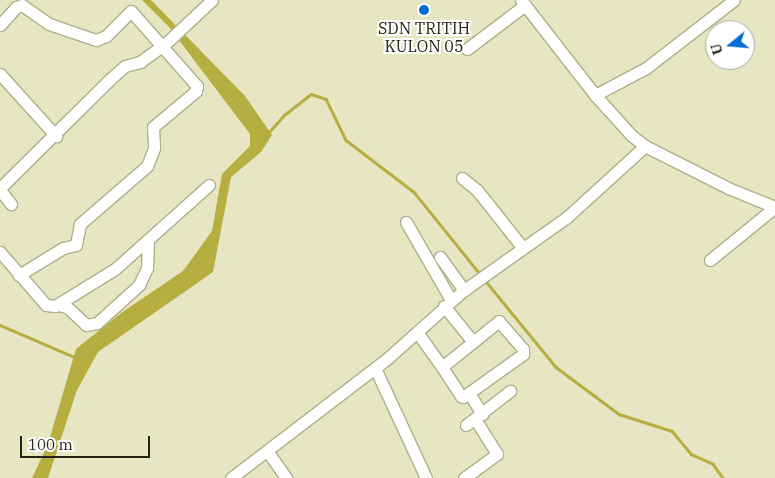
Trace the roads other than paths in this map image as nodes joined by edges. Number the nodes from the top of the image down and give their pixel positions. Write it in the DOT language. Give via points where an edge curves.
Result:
graph roads {
  1 [pos="212,0"];
  2 [pos="734,0"];
  3 [pos="523,3"];
  4 [pos="0,26"];
  5 [pos="163,45"];
  6 [pos="467,49"];
  7 [pos="0,74"];
  8 [pos="594,95"];
  9 [pos="56,136"];
  10 [pos="645,146"];
  11 [pos="462,178"];
  12 [pos="209,185"];
  13 [pos="0,189"];
  14 [pos="11,204"];
  15 [pos="775,207"];
  16 [pos="406,222"];
  17 [pos="148,240"];
  18 [pos="523,248"];
  19 [pos="0,252"];
  20 [pos="440,258"];
  21 [pos="710,260"];
  22 [pos="20,275"];
  23 [pos="464,290"];
  24 [pos="447,303"];
  25 [pos="58,305"];
  26 [pos="417,332"];
  27 [pos="473,342"];
  28 [pos="442,367"];
  29 [pos="375,368"];
  30 [pos="510,391"];
  31 [pos="469,393"];
  32 [pos="474,419"];
  33 [pos="268,452"];
  34 [pos="232,478"];
  35 [pos="286,478"];
  36 [pos="426,478"];
  37 [pos="464,478"];
  1 -- 5 [label="street"];
  2 -- 8 [label="street" via="646,68"];
  3 -- 6 [label="street"];
  3 -- 8 [label="street"];
  4 -- 5 [label="street" via="16,7 22,6 49,24 96,40 106,36 131,11"];
  5 -- 9 [label="street" via="140,62 125,66"];
  5 -- 22 [label="street" via="192,79 196,91 153,127 154,148 147,166 80,224 76,245 63,248"];
  7 -- 9 [label="street"];
  8 -- 10 [label="street"];
  9 -- 13 [label="street"];
  10 -- 15 [label="street"];
  10 -- 18 [label="street" via="567,217"];
  11 -- 18 [label="street" via="477,190"];
  12 -- 17 [label="street"];
  13 -- 14 [label="street"];
  15 -- 21 [label="street"];
  16 -- 24 [label="street"];
  17 -- 25 [label="street" via="115,269"];
  17 -- 25 [label="street" via="147,268 139,285 97,323 86,325 67,307"];
  18 -- 23 [label="street"];
  19 -- 22 [label="street"];
  20 -- 23 [label="street"];
  22 -- 25 [label="street" via="46,305"];
  23 -- 24 [label="street"];
  24 -- 26 [label="street"];
  24 -- 27 [label="street"];
  26 -- 28 [label="street"];
  26 -- 29 [label="street"];
  27 -- 28 [label="street"];
  27 -- 31 [label="street" via="502,322 524,352"];
  28 -- 31 [label="street" via="461,396"];
  29 -- 33 [label="street"];
  29 -- 36 [label="street"];
  30 -- 32 [label="street"];
  31 -- 32 [label="street"];
  32 -- 37 [label="street" via="497,454"];
  33 -- 34 [label="street"];
  33 -- 35 [label="street"];
}
